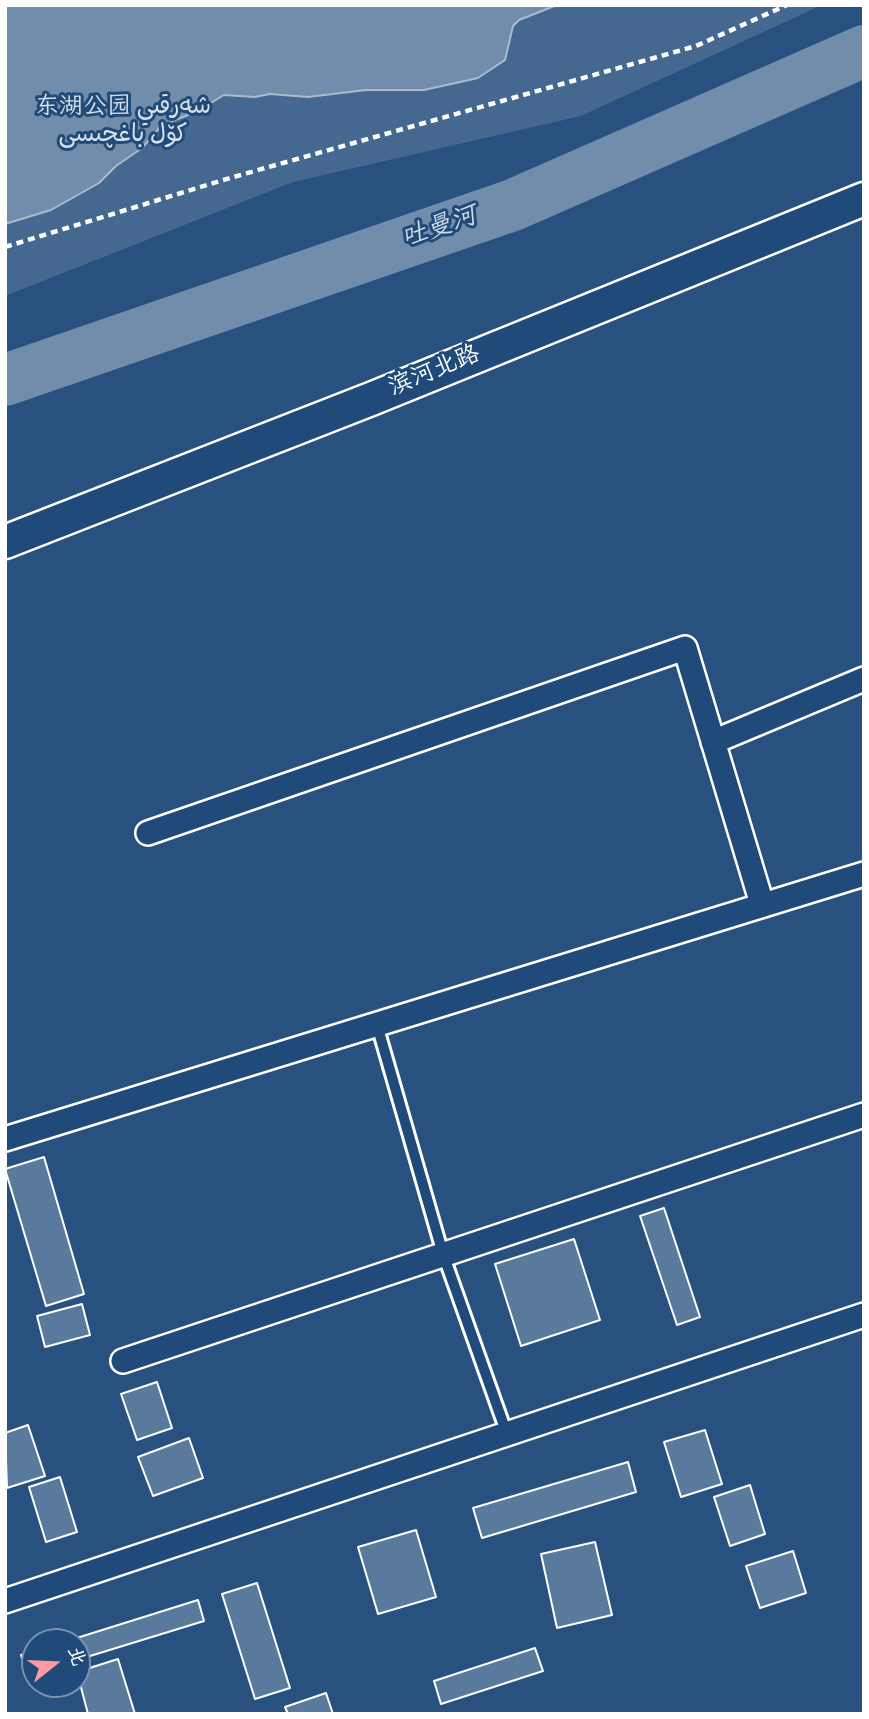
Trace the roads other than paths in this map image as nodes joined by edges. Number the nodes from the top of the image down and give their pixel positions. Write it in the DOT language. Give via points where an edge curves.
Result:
graph roads {
  1 [pos="864,199"];
  2 [pos="5,542"];
  3 [pos="864,679"];
  4 [pos="713,742"];
  5 [pos="148,833"];
  6 [pos="864,874"];
  7 [pos="762,904"];
  8 [pos="377,1025"];
  9 [pos="864,1115"];
  10 [pos="5,1139"];
  11 [pos="443,1255"];
  12 [pos="857,1323"];
  13 [pos="123,1361"];
  14 [pos="507,1434"];
  15 [pos="5,1601"];
  1 -- 2 [label="main road, 滨河北路"];
  3 -- 4 [label="street"];
  4 -- 5 [label="street" via="685,648"];
  4 -- 7 [label="street"];
  6 -- 7 [label="street"];
  7 -- 8 [label="street"];
  8 -- 10 [label="street"];
  8 -- 11 [label="lane"];
  9 -- 11 [label="street"];
  11 -- 13 [label="street"];
  11 -- 14 [label="lane"];
  12 -- 14 [label="street"];
  14 -- 15 [label="street"];
}
